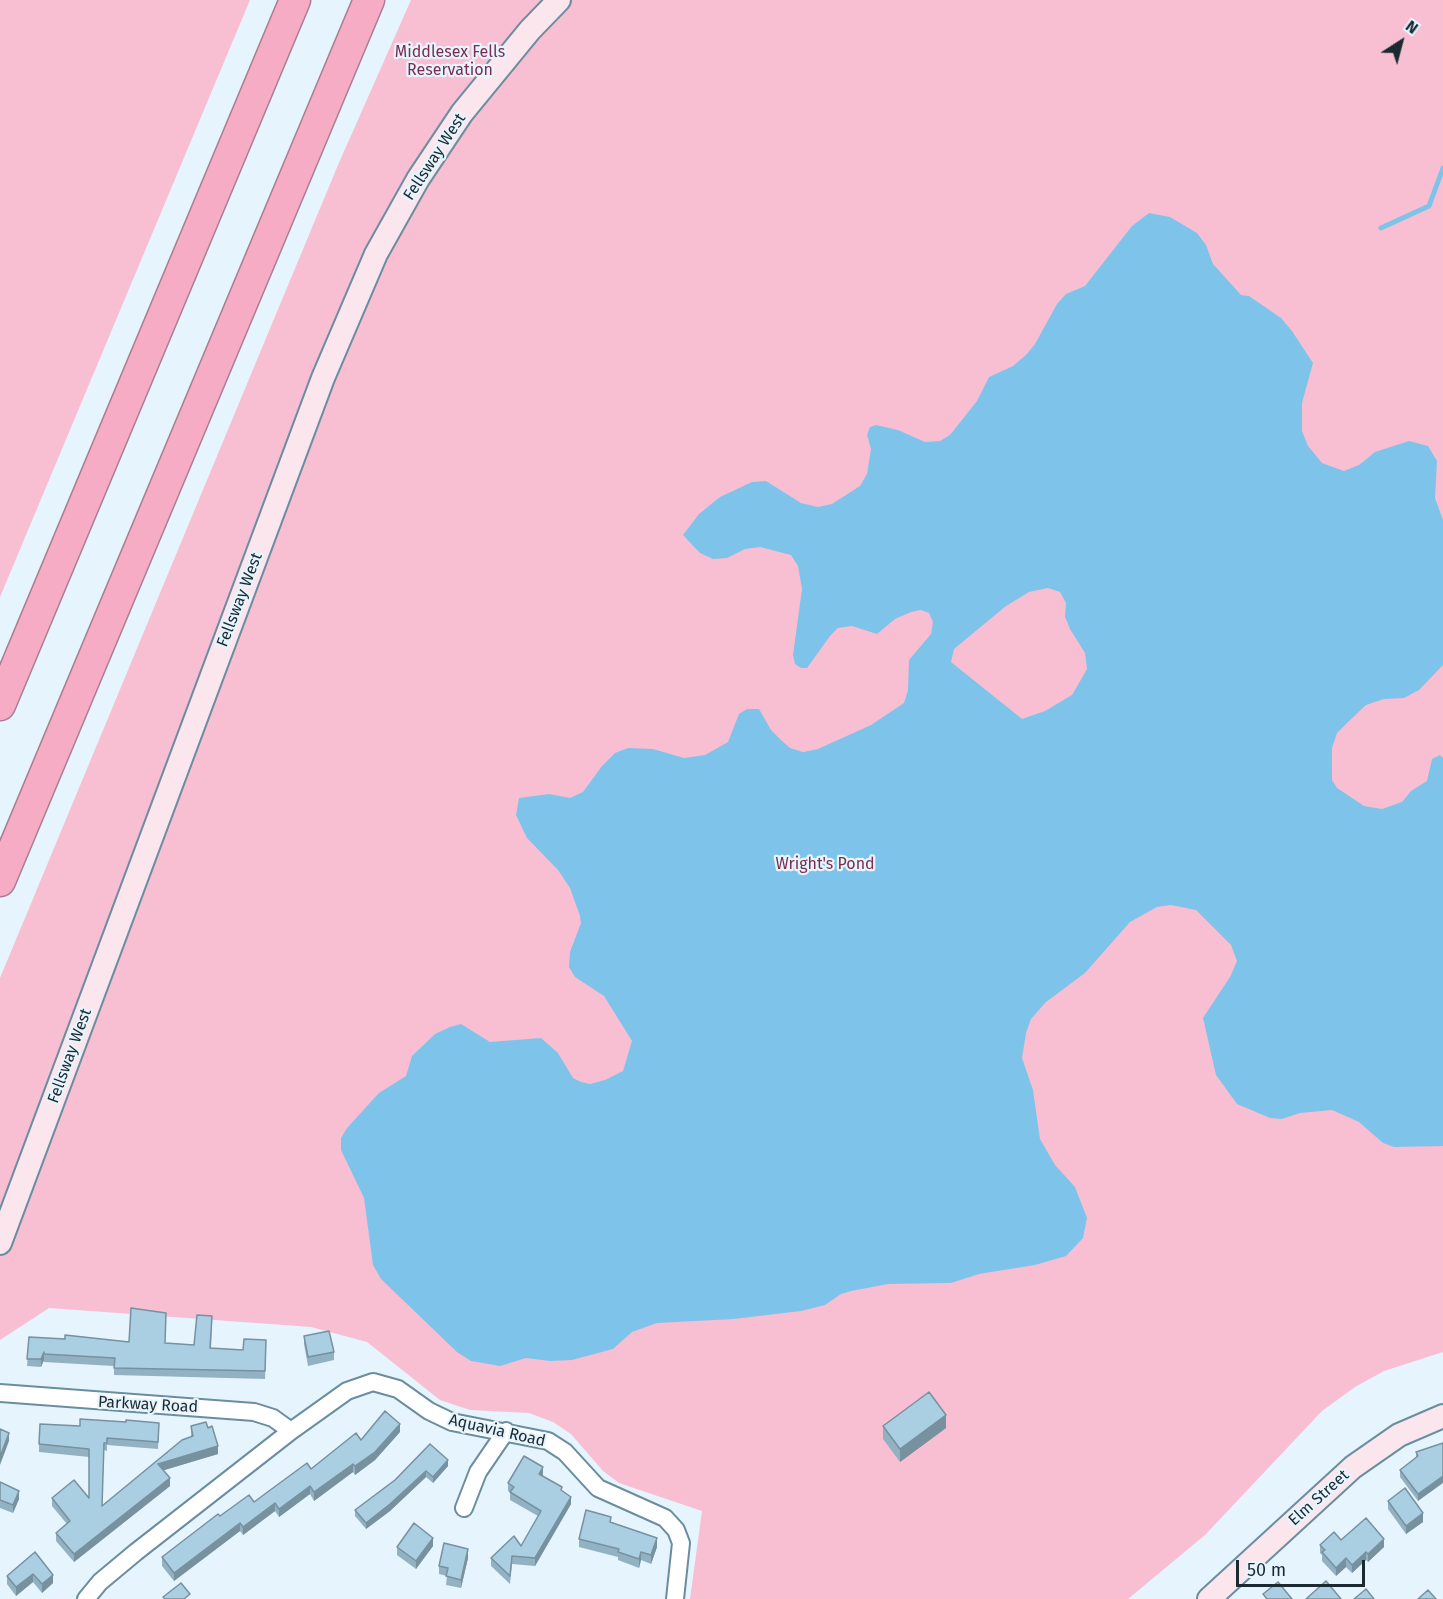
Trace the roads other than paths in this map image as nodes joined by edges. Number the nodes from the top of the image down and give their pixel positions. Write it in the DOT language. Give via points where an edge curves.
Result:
graph roads {
  1 [pos="295,0"];
  2 [pos="369,0"];
  3 [pos="559,0"];
  4 [pos="0,705"];
  5 [pos="0,881"];
  6 [pos="0,1243"];
  7 [pos="0,1393"];
  8 [pos="1443,1416"];
  9 [pos="291,1431"];
  10 [pos="506,1431"];
  11 [pos="464,1508"];
  12 [pos="1218,1596"];
  13 [pos="86,1599"];
  14 [pos="675,1599"];
  1 -- 4 [label="highway"];
  2 -- 5 [label="highway"];
  3 -- 6 [label="main road, Fellsway West" via="462,113 418,179 376,254 323,378"];
  7 -- 9 [label="street, Parkway Road" via="254,1412 273,1418"];
  8 -- 12 [label="main road, Elm Street" via="1399,1435 1373,1452"];
  9 -- 10 [label="street, Aquavia Road" via="347,1391 373,1382 398,1389 445,1420"];
  9 -- 13 [label="street, Aquavia Road" via="136,1552"];
  10 -- 11 [label="street" via="478,1472"];
  10 -- 14 [label="street, Aquavia Road" via="553,1443 598,1488 669,1521 681,1543"];
}
